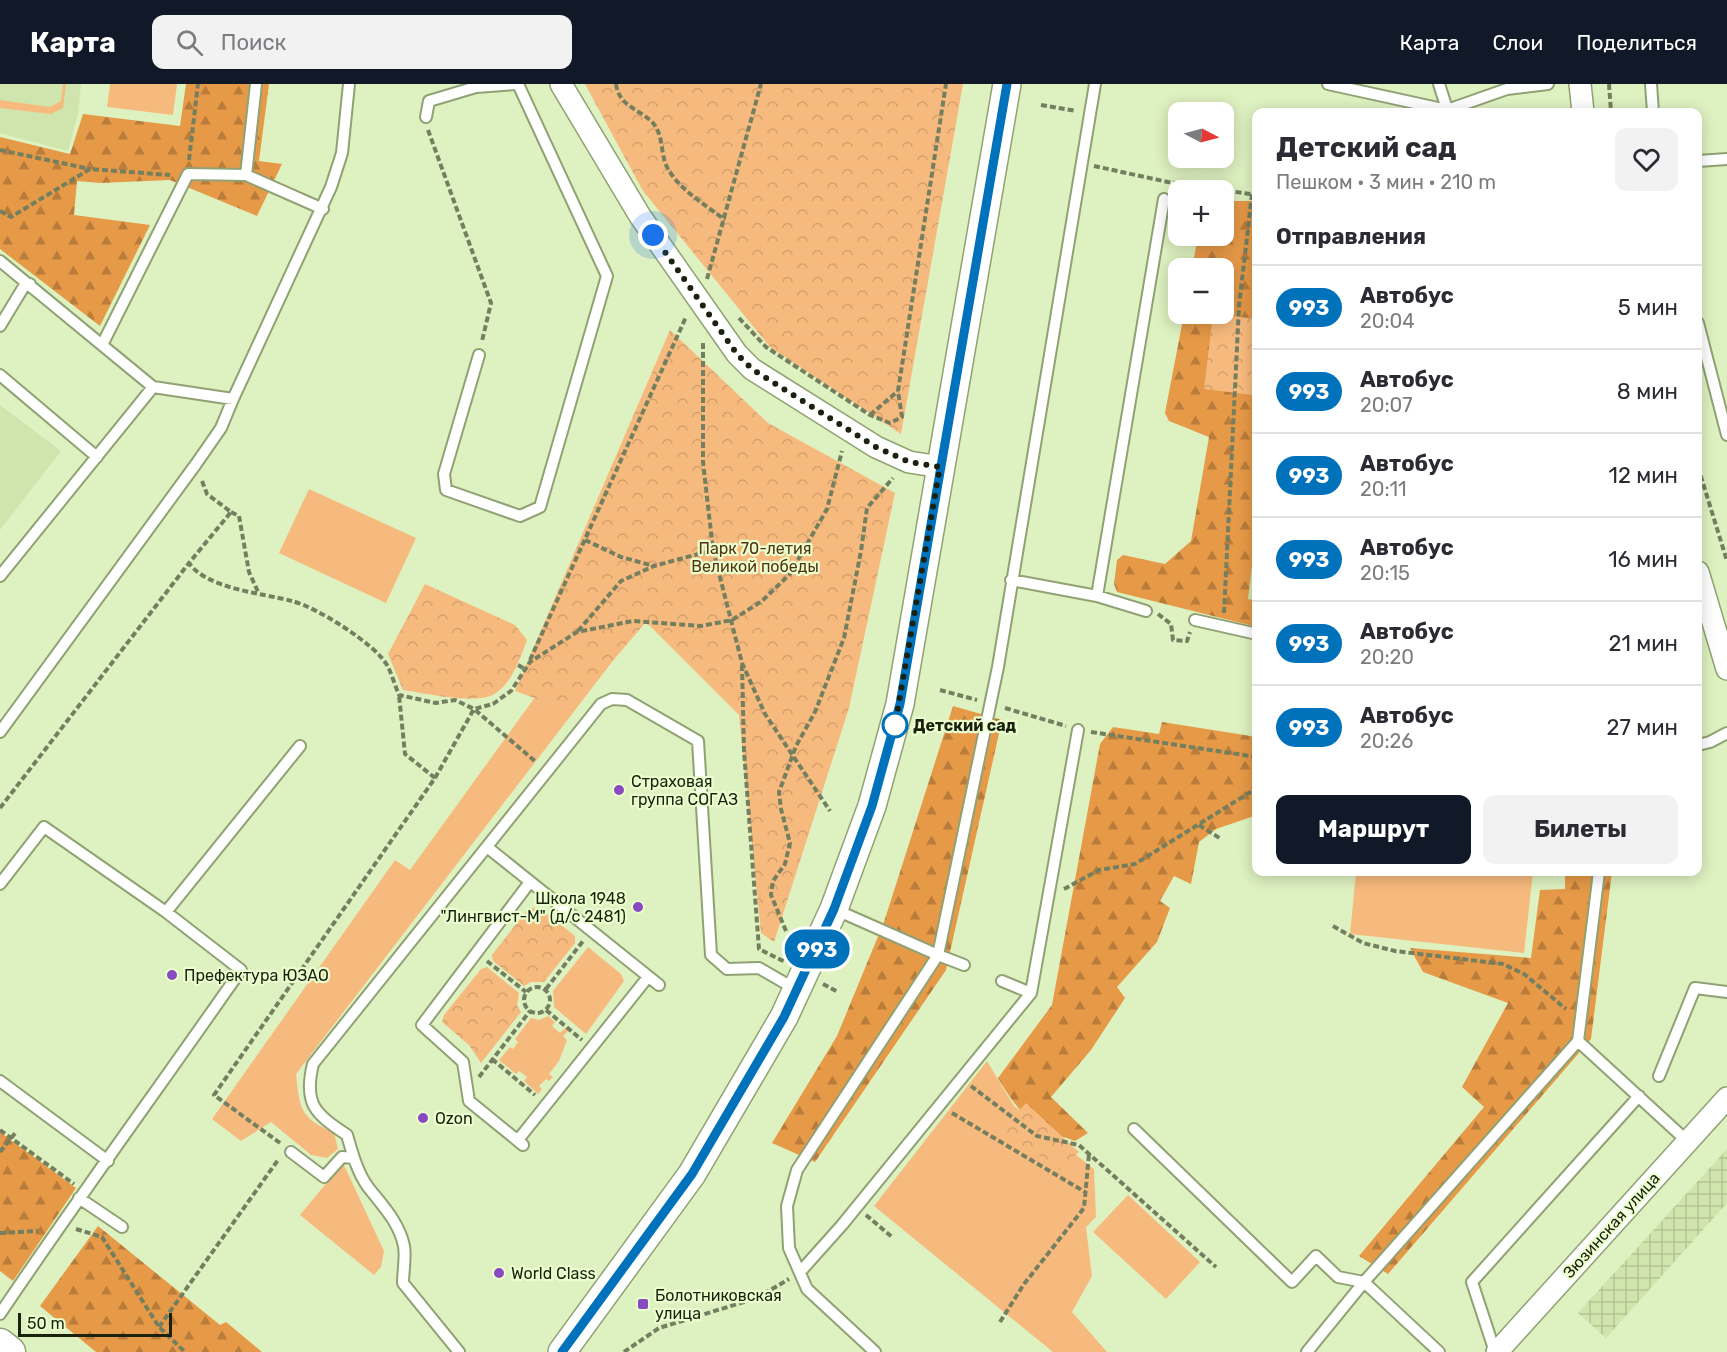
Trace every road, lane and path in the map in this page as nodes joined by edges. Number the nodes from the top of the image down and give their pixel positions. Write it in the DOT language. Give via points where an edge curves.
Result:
graph roads {
  1 [pos="198,84"];
  2 [pos="256,84"];
  3 [pos="349,84"];
  4 [pos="517,84"];
  5 [pos="561,84"];
  6 [pos="616,84"];
  7 [pos="761,84"];
  8 [pos="946,84"];
  9 [pos="1007,84"];
  10 [pos="1095,84"];
  11 [pos="1328,84"];
  12 [pos="1439,84"];
  13 [pos="1548,84"];
  14 [pos="1580,84"];
  15 [pos="1609,84"];
  16 [pos="1651,84"];
  17 [pos="475,86"];
  18 [pos="1041,105"];
  19 [pos="1434,108"];
  20 [pos="1446,108"];
  21 [pos="1455,108"];
  22 [pos="1583,108"];
  23 [pos="1611,108"];
  24 [pos="1653,108"];
  25 [pos="1090,113"];
  26 [pos="426,117"];
  27 [pos="0,150"];
  28 [pos="1727,159"];
  29 [pos="1702,161"];
  30 [pos="1082,163"];
  31 [pos="90,169"];
  32 [pos="188,174"];
  33 [pos="246,176"];
  34 [pos="1252,195"];
  35 [pos="1164,199"];
  36 [pos="322,209"];
  37 [pos="1252,210"];
  38 [pos="0,211"];
  39 [pos="725,220"];
  40 [pos="0,261"];
  41 [pos="700,274"];
  42 [pos="30,284"];
  43 [pos="736,315"];
  44 [pos="686,317"];
  45 [pos="0,326"];
  46 [pos="1702,338"];
  47 [pos="703,342"];
  48 [pos="102,345"];
  49 [pos="479,355"];
  50 [pos="0,375"];
  51 [pos="153,387"];
  52 [pos="898,391"];
  53 [pos="232,399"];
  54 [pos="870,415"];
  55 [pos="1727,435"];
  56 [pos="842,451"];
  57 [pos="97,457"];
  58 [pos="196,464"];
  59 [pos="940,467"];
  60 [pos="893,478"];
  61 [pos="1702,480"];
  62 [pos="231,512"];
  63 [pos="585,540"];
  64 [pos="713,550"];
  65 [pos="1727,561"];
  66 [pos="189,563"];
  67 [pos="654,566"];
  68 [pos="0,576"];
  69 [pos="1011,580"];
  70 [pos="1702,585"];
  71 [pos="260,595"];
  72 [pos="1098,596"];
  73 [pos="1146,611"];
  74 [pos="732,620"];
  75 [pos="1195,620"];
  76 [pos="1224,626"];
  77 [pos="577,632"];
  78 [pos="1252,633"];
  79 [pos="530,662"];
  80 [pos="742,663"];
  81 [pos="518,665"];
  82 [pos="525,669"];
  83 [pos="1727,669"];
  84 [pos="940,690"];
  85 [pos="399,695"];
  86 [pos="990,703"];
  87 [pos="474,709"];
  88 [pos="1078,730"];
  89 [pos="0,732"];
  90 [pos="1727,733"];
  91 [pos="1702,744"];
  92 [pos="300,746"];
  93 [pos="793,755"];
  94 [pos="1252,756"];
  95 [pos="530,757"];
  96 [pos="435,778"];
  97 [pos="1252,791"];
  98 [pos="0,808"];
  99 [pos="830,810"];
  100 [pos="1199,825"];
  101 [pos="1221,839"];
  102 [pos="487,847"];
  103 [pos="1599,876"];
  104 [pos="530,882"];
  105 [pos="0,884"];
  106 [pos="1048,898"];
  107 [pos="834,909"];
  108 [pos="166,912"];
  109 [pos="1333,926"];
  110 [pos="591,931"];
  111 [pos="786,931"];
  112 [pos="476,953"];
  113 [pos="938,955"];
  114 [pos="775,957"];
  115 [pos="964,966"];
  116 [pos="648,977"];
  117 [pos="1002,981"];
  118 [pos="659,986"];
  119 [pos="546,989"];
  120 [pos="798,990"];
  121 [pos="526,992"];
  122 [pos="1727,992"];
  123 [pos="1031,993"];
  124 [pos="546,1010"];
  125 [pos="530,1011"];
  126 [pos="1581,1021"];
  127 [pos="1578,1041"];
  128 [pos="591,1048"];
  129 [pos="492,1059"];
  130 [pos="1659,1076"];
  131 [pos="961,1078"];
  132 [pos="0,1081"];
  133 [pos="468,1094"];
  134 [pos="1639,1096"];
  135 [pos="1727,1098"];
  136 [pos="941,1103"];
  137 [pos="546,1105"];
  138 [pos="1134,1129"];
  139 [pos="0,1130"];
  140 [pos="16,1131"];
  141 [pos="11,1138"];
  142 [pos="1687,1141"];
  143 [pos="289,1150"];
  144 [pos="0,1152"];
  145 [pos="1089,1154"];
  146 [pos="280,1158"];
  147 [pos="354,1158"];
  148 [pos="108,1161"];
  149 [pos="1085,1192"];
  150 [pos="81,1195"];
  151 [pos="857,1206"];
  152 [pos="122,1227"];
  153 [pos="892,1237"];
  154 [pos="1216,1267"];
  155 [pos="800,1272"];
  156 [pos="128,1278"];
  157 [pos="1364,1282"];
  158 [pos="0,1314"];
  159 [pos="1000,1322"];
  160 [pos="159,1327"];
  161 [pos="0,1344"];
  162 [pos="10,1352"];
  163 [pos="185,1352"];
  164 [pos="459,1352"];
  165 [pos="562,1352"];
  166 [pos="624,1352"];
  167 [pos="875,1352"];
  168 [pos="1307,1352"];
  169 [pos="1439,1352"];
  170 [pos="1496,1352"];
  1 -- 32 [label="path"];
  2 -- 33 [label="lane"];
  3 -- 36 [label="lane" via="342,153"];
  4 -- 17 [label="lane"];
  4 -- 49 [label="lane" via="607,276 540,507 519,516 446,490 444,474"];
  5 -- 59 [label="street" via="640,216 737,354 752,369 876,447 909,462"];
  6 -- 39 [label="path" via="627,105 652,122 660,135 667,166 685,189"];
  7 -- 39 [label="path"];
  8 -- 52 [label="path"];
  9 -- 59 [label="street"];
  10 -- 25 [label="lane"];
  11 -- 19 [label="lane"];
  12 -- 20 [label="lane"];
  13 -- 21 [label="lane" via="1507,89"];
  14 -- 22 [label="street"];
  15 -- 23 [label="path"];
  16 -- 24 [label="lane"];
  17 -- 26 [label="lane" via="429,101"];
  18 -- 25 [label="path"];
  25 -- 30 [label="lane"];
  26 -- 49 [label="path" via="429,135 491,303"];
  27 -- 31 [label="path"];
  28 -- 29 [label="lane"];
  30 -- 34 [label="path"];
  30 -- 69 [label="lane"];
  31 -- 32 [label="path"];
  31 -- 38 [label="path" via="11,217"];
  32 -- 33 [label="lane"];
  32 -- 48 [label="lane"];
  33 -- 36 [label="lane"];
  35 -- 72 [label="lane"];
  36 -- 53 [label="lane"];
  37 -- 76 [label="path" via="1239,306"];
  39 -- 41 [label="path" via="706,282"];
  40 -- 42 [label="lane"];
  42 -- 45 [label="lane" via="27,283"];
  42 -- 48 [label="lane"];
  43 -- 54 [label="path" via="766,347"];
  44 -- 63 [label="path"];
  46 -- 55 [label="lane"];
  47 -- 64 [label="path" via="703,462"];
  48 -- 51 [label="lane"];
  50 -- 57 [label="lane"];
  51 -- 53 [label="lane"];
  51 -- 57 [label="lane"];
  52 -- 54 [label="path"];
  52 -- 54 [label="path" via="902,417 890,423"];
  53 -- 58 [label="lane" via="221,428"];
  56 -- 74 [label="path" via="827,509 790,574 762,601"];
  57 -- 68 [label="lane"];
  58 -- 62 [label="path" via="207,494"];
  58 -- 89 [label="lane"];
  59 -- 107 [label="street" via="900,704 872,806"];
  60 -- 93 [label="path" via="867,508 844,638"];
  61 -- 65 [label="path"];
  62 -- 66 [label="path"];
  62 -- 71 [label="path" via="239,516 249,572"];
  63 -- 67 [label="path"];
  63 -- 79 [label="path"];
  64 -- 67 [label="path"];
  64 -- 74 [label="path"];
  66 -- 71 [label="path" via="204,577"];
  66 -- 98 [label="path"];
  67 -- 77 [label="path" via="621,581"];
  69 -- 72 [label="lane"];
  69 -- 86 [label="lane"];
  70 -- 83 [label="street"];
  71 -- 85 [label="path" via="294,601 353,631 386,663"];
  72 -- 73 [label="lane"];
  73 -- 75 [label="path" via="1171,624 1173,640 1187,641"];
  74 -- 77 [label="path" via="701,626 633,621"];
  74 -- 80 [label="path"];
  75 -- 76 [label="lane"];
  76 -- 78 [label="lane"];
  77 -- 79 [label="path"];
  79 -- 82 [label="path"];
  80 -- 93 [label="path" via="765,714"];
  80 -- 114 [label="path" via="744,751 759,949"];
  81 -- 82 [label="path"];
  82 -- 87 [label="path" via="511,690 493,704"];
  84 -- 86 [label="path"];
  85 -- 87 [label="path" via="436,703 455,700"];
  85 -- 96 [label="path" via="405,754"];
  86 -- 88 [label="path"];
  86 -- 113 [label="lane"];
  87 -- 95 [label="path"];
  87 -- 96 [label="path"];
  88 -- 94 [label="path"];
  88 -- 106 [label="lane"];
  90 -- 91 [label="lane"];
  92 -- 108 [label="lane"];
  93 -- 99 [label="path"];
  93 -- 111 [label="path" via="779,792 790,843 771,895"];
  96 -- 143 [label="path" via="214,1095"];
  97 -- 100 [label="path"];
  100 -- 101 [label="path"];
  100 -- 106 [label="path" via="1135,864 1100,870"];
  102 -- 104 [label="lane"];
  102 -- 120 [label="lane" via="601,704 612,699 627,700 699,741 711,955 727,969 759,968"];
  102 -- 147 [label="lane" via="313,1064 308,1085 317,1114 347,1135"];
  103 -- 126 [label="lane"];
  104 -- 110 [label="lane"];
  104 -- 112 [label="lane"];
  105 -- 108 [label="lane" via="44,827"];
  106 -- 123 [label="lane"];
  107 -- 113 [label="lane"];
  107 -- 120 [label="street"];
  108 -- 148 [label="lane" via="241,970"];
  109 -- 126 [label="path" via="1363,943 1395,951 1503,964 1524,974"];
  110 -- 116 [label="lane"];
  110 -- 119 [label="path"];
  112 -- 121 [label="path"];
  112 -- 133 [label="lane" via="422,1024 463,1062"];
  113 -- 115 [label="lane"];
  113 -- 155 [label="lane" via="797,1170 787,1206 789,1248"];
  116 -- 118 [label="lane"];
  116 -- 128 [label="lane"];
  117 -- 123 [label="lane"];
  119 -- 121 [label="path" via="537,986"];
  119 -- 124 [label="path" via="551,1002"];
  120 -- 165 [label="street" via="692,1174"];
  121 -- 125 [label="path" via="525,1005"];
  122 -- 130 [label="lane" via="1695,988"];
  123 -- 131 [label="lane"];
  124 -- 125 [label="path"];
  124 -- 128 [label="path"];
  125 -- 129 [label="path"];
  126 -- 127 [label="lane"];
  127 -- 134 [label="lane"];
  127 -- 157 [label="lane"];
  128 -- 137 [label="lane"];
  129 -- 133 [label="path"];
  129 -- 137 [label="path"];
  131 -- 136 [label="lane"];
  131 -- 145 [label="path" via="1037,1136 1080,1145"];
  132 -- 148 [label="lane"];
  133 -- 137 [label="lane" via="469,1101 521,1143"];
  134 -- 142 [label="lane"];
  134 -- 170 [label="lane" via="1472,1282"];
  135 -- 142 [label="street, Зюзинская улица"];
  136 -- 149 [label="path" via="956,1117"];
  136 -- 151 [label="lane"];
  138 -- 157 [label="lane" via="1292,1282 1316,1256 1338,1277"];
  139 -- 141 [label="path"];
  140 -- 141 [label="path"];
  141 -- 144 [label="path"];
  141 -- 150 [label="path"];
  142 -- 170 [label="street, Зюзинская улица"];
  143 -- 147 [label="lane" via="324,1177 342,1157"];
  145 -- 149 [label="path"];
  145 -- 154 [label="path"];
  146 -- 160 [label="path"];
  147 -- 164 [label="lane" via="368,1186 383,1202 404,1246 403,1283"];
  148 -- 150 [label="lane"];
  149 -- 159 [label="path" via="1084,1208 1024,1284"];
  150 -- 152 [label="lane"];
  150 -- 158 [label="lane"];
  151 -- 153 [label="path"];
  151 -- 155 [label="lane"];
  155 -- 166 [label="path" via="757,1298 659,1328"];
  155 -- 167 [label="lane" via="807,1289"];
  156 -- 160 [label="path"];
  157 -- 168 [label="lane"];
  157 -- 169 [label="lane"];
  160 -- 163 [label="path"];
  161 -- 162 [label="main road"];
}
